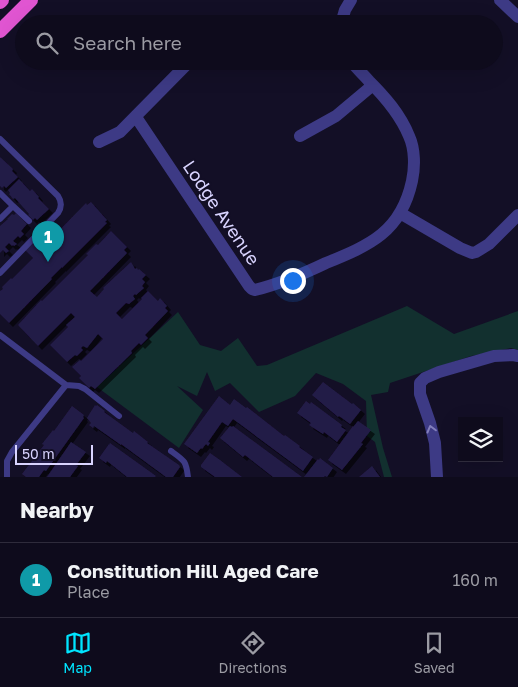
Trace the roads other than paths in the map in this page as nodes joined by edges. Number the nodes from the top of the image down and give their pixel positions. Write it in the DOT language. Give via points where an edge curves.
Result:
graph roads {
  1 [pos="31,0"];
  2 [pos="350,0"];
  3 [pos="500,0"];
  4 [pos="16,15"];
  5 [pos="343,15"];
  6 [pos="15,16"];
  7 [pos="518,17"];
  8 [pos="0,31"];
  9 [pos="181,70"];
  10 [pos="359,70"];
  11 [pos="373,85"];
  12 [pos="136,117"];
  13 [pos="300,136"];
  14 [pos="0,139"];
  15 [pos="100,142"];
  16 [pos="0,192"];
  17 [pos="14,206"];
  18 [pos="400,213"];
  19 [pos="518,215"];
  20 [pos="0,219"];
  21 [pos="29,221"];
  22 [pos="0,273"];
  23 [pos="0,335"];
  24 [pos="518,356"];
  25 [pos="66,385"];
  26 [pos="120,416"];
  27 [pos="171,452"];
  28 [pos="7,477"];
  29 [pos="188,477"];
  30 [pos="438,477"];
  1 -- 4 [label="highway"];
  2 -- 5 [label="street"];
  3 -- 7 [label="street"];
  6 -- 8 [label="highway"];
  9 -- 12 [label="street"];
  10 -- 11 [label="street, Lodge Avenue"];
  11 -- 13 [label="street" via="336,116"];
  11 -- 18 [label="street, Lodge Avenue" via="398,114 412,146 414,167"];
  12 -- 15 [label="street" via="120,132"];
  12 -- 18 [label="street, Lodge Avenue" via="252,289 294,277 360,248 380,237"];
  14 -- 22 [label="lane" via="61,202 58,213"];
  16 -- 17 [label="lane"];
  17 -- 20 [label="lane"];
  17 -- 21 [label="lane"];
  18 -- 19 [label="street" via="472,253 489,244"];
  23 -- 25 [label="lane"];
  30 -- 24 [label="street, one-way" via="435,443 420,394 420,383 439,372 494,356"];
  25 -- 26 [label="lane" via="79,386"];
  25 -- 28 [label="lane" via="12,452 7,461"];
  27 -- 29 [label="lane" via="184,461"];
}
